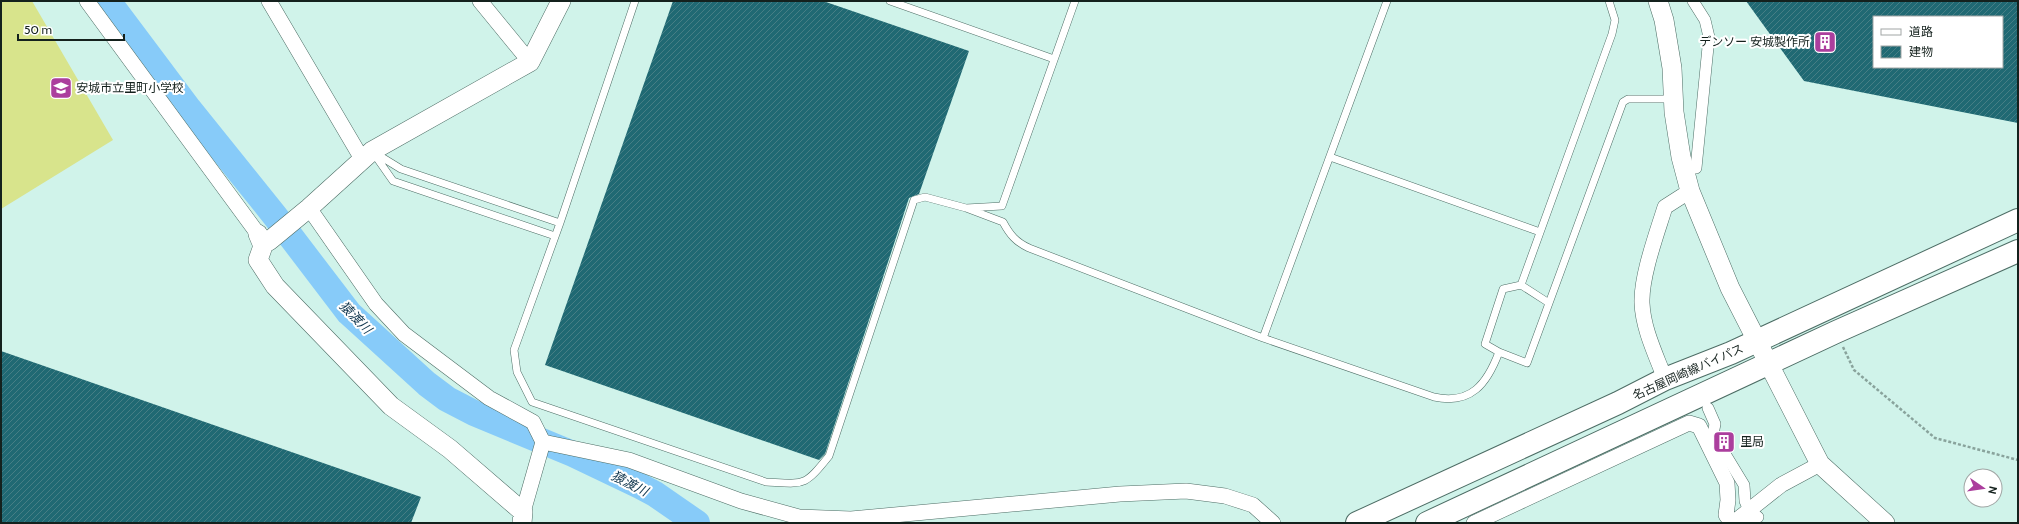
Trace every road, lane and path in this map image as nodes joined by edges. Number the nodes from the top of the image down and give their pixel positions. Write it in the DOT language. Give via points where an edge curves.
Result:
graph roads {
  1 [pos="87,1"];
  2 [pos="269,1"];
  3 [pos="480,1"];
  4 [pos="561,1"];
  5 [pos="635,1"];
  6 [pos="890,1"];
  7 [pos="1075,1"];
  8 [pos="1388,1"];
  9 [pos="1609,1"];
  10 [pos="1658,1"];
  11 [pos="1693,1"];
  12 [pos="1054,59"];
  13 [pos="530,62"];
  14 [pos="1674,99"];
  15 [pos="367,155"];
  16 [pos="1330,157"];
  17 [pos="1696,168"];
  18 [pos="1690,191"];
  19 [pos="309,208"];
  20 [pos="966,208"];
  21 [pos="2018,220"];
  22 [pos="560,223"];
  23 [pos="1540,232"];
  24 [pos="555,236"];
  25 [pos="263,240"];
  26 [pos="2018,251"];
  27 [pos="1521,285"];
  28 [pos="1549,303"];
  29 [pos="1836,332"];
  30 [pos="1263,338"];
  31 [pos="1758,340"];
  32 [pos="1499,352"];
  33 [pos="1770,364"];
  34 [pos="1665,379"];
  35 [pos="1708,408"];
  36 [pos="543,442"];
  37 [pos="2018,460"];
  38 [pos="1820,464"];
  39 [pos="1749,516"];
  40 [pos="522,517"];
  41 [pos="1273,523"];
  42 [pos="1357,523"];
  43 [pos="1427,523"];
  44 [pos="1474,523"];
  45 [pos="1732,523"];
  46 [pos="1885,523"];
  1 -- 25 [label="street"];
  2 -- 15 [label="street"];
  3 -- 13 [label="street"];
  4 -- 13 [label="street"];
  5 -- 22 [label="lane"];
  6 -- 12 [label="lane"];
  7 -- 12 [label="lane"];
  8 -- 16 [label="lane"];
  9 -- 23 [label="lane" via="1615,20 1612,34"];
  10 -- 14 [label="street" via="1672,68"];
  11 -- 17 [label="street" via="1705,20 1709,37"];
  12 -- 20 [label="lane" via="1002,206"];
  13 -- 15 [label="street"];
  14 -- 18 [label="street" via="1681,157"];
  14 -- 28 [label="lane" via="1628,99 1623,102"];
  15 -- 19 [label="street"];
  15 -- 22 [label="lane" via="400,169"];
  15 -- 24 [label="lane" via="393,181"];
  16 -- 23 [label="lane"];
  16 -- 30 [label="lane"];
  18 -- 31 [label="street" via="1730,288"];
  18 -- 34 [label="street" via="1665,207 1647,271 1642,302 1647,332"];
  19 -- 25 [label="street"];
  19 -- 36 [label="street" via="376,304 404,334 489,398 533,422"];
  20 -- 24 [label="lane" via="925,197 914,200 830,456 815,474 803,483 766,482 532,402 517,372 514,350"];
  20 -- 30 [label="lane" via="1003,222 1018,243 1029,248"];
  21 -- 31 [label="main road, 名古屋岡崎線バイパス"];
  22 -- 24 [label="lane"];
  23 -- 27 [label="lane"];
  25 -- 40 [label="street" via="258,260 276,286 391,406 450,449"];
  26 -- 29 [label="main road"];
  27 -- 28 [label="lane"];
  27 -- 32 [label="lane" via="1503,289 1485,344"];
  28 -- 32 [label="lane" via="1527,363"];
  29 -- 33 [label="main road"];
  29 -- 37 [label="path" via="1854,370 1935,438"];
  30 -- 32 [label="lane" via="1446,400 1468,396 1484,384"];
  31 -- 33 [label="street"];
  31 -- 34 [label="main road, 名古屋岡崎線バイパス"];
  33 -- 38 [label="street"];
  33 -- 43 [label="main road"];
  34 -- 42 [label="main road, 名古屋岡崎線バイパス"];
  35 -- 39 [label="street" via="1715,424 1713,434 1744,485"];
  36 -- 40 [label="street"];
  36 -- 41 [label="street" via="629,460 741,502 799,517 851,519 1120,494 1186,491 1225,496 1253,505"];
  38 -- 39 [label="street" via="1781,486"];
  38 -- 46 [label="street"];
  39 -- 45 [label="street"];
  44 -- 45 [label="street" via="1690,423 1699,426 1726,483 1726,515"];
}
